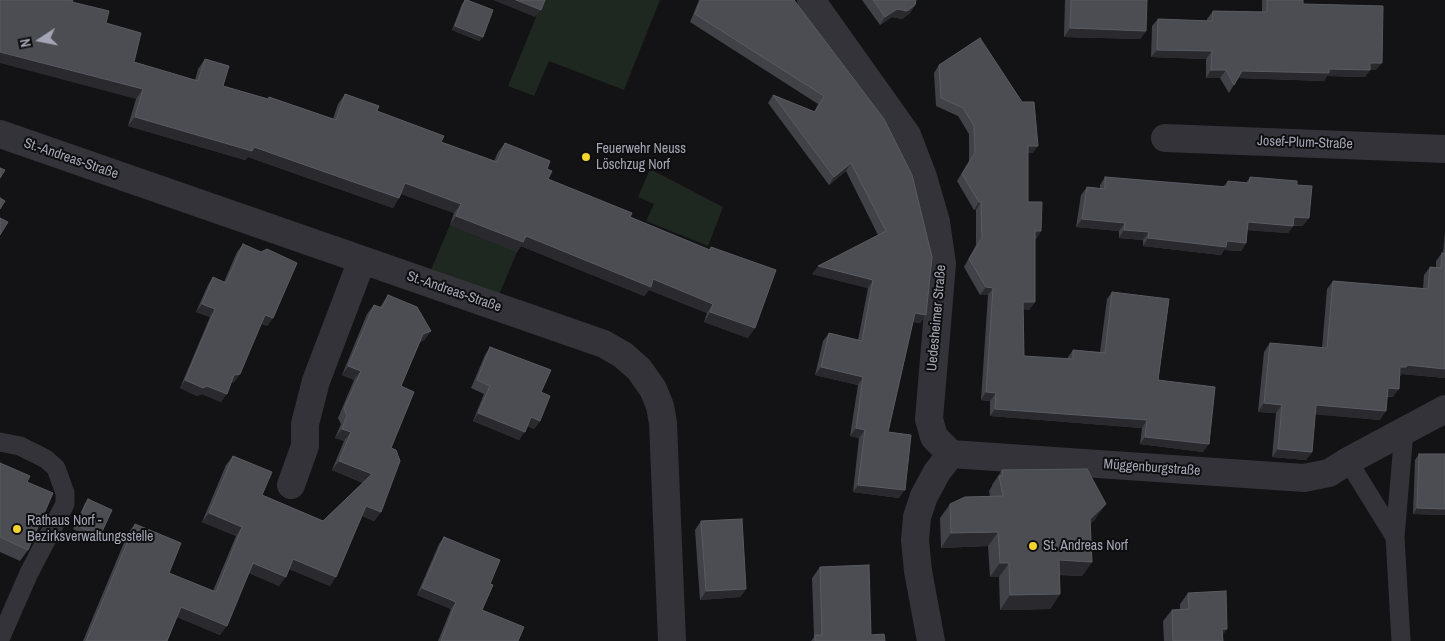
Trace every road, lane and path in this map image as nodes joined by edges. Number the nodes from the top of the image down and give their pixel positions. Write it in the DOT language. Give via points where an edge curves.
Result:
graph roads {
  1 [pos="811,0"];
  2 [pos="0,134"];
  3 [pos="1165,138"];
  4 [pos="1445,149"];
  5 [pos="362,260"];
  6 [pos="1445,409"];
  7 [pos="1404,431"];
  8 [pos="0,442"];
  9 [pos="951,454"];
  10 [pos="1348,461"];
  11 [pos="291,485"];
  12 [pos="1395,537"];
  13 [pos="0,639"];
  14 [pos="672,641"];
  15 [pos="930,641"];
  16 [pos="1401,641"];
  1 -- 9 [label="street, Uedesheimer Straße" via="907,135 923,177 936,222 942,264 928,419 934,438"];
  2 -- 5 [label="street, St.-Andreas-Straße"];
  3 -- 4 [label="street, Josef-Plum-Straße"];
  5 -- 11 [label="street" via="316,381 305,424 305,446"];
  5 -- 14 [label="street, St.-Andreas-Straße" via="604,344 623,354 646,379 660,406 663,423"];
  6 -- 7 [label="street, Müggenburgstraße"];
  7 -- 10 [label="street, Müggenburgstraße"];
  7 -- 12 [label="lane"];
  8 -- 13 [label="lane" via="20,446 56,468 62,479 65,504 29,573"];
  9 -- 10 [label="street, Müggenburgstraße" via="1304,478 1329,473"];
  9 -- 15 [label="street" via="924,496 917,517 918,571"];
  10 -- 12 [label="lane"];
  12 -- 16 [label="lane"];
}
